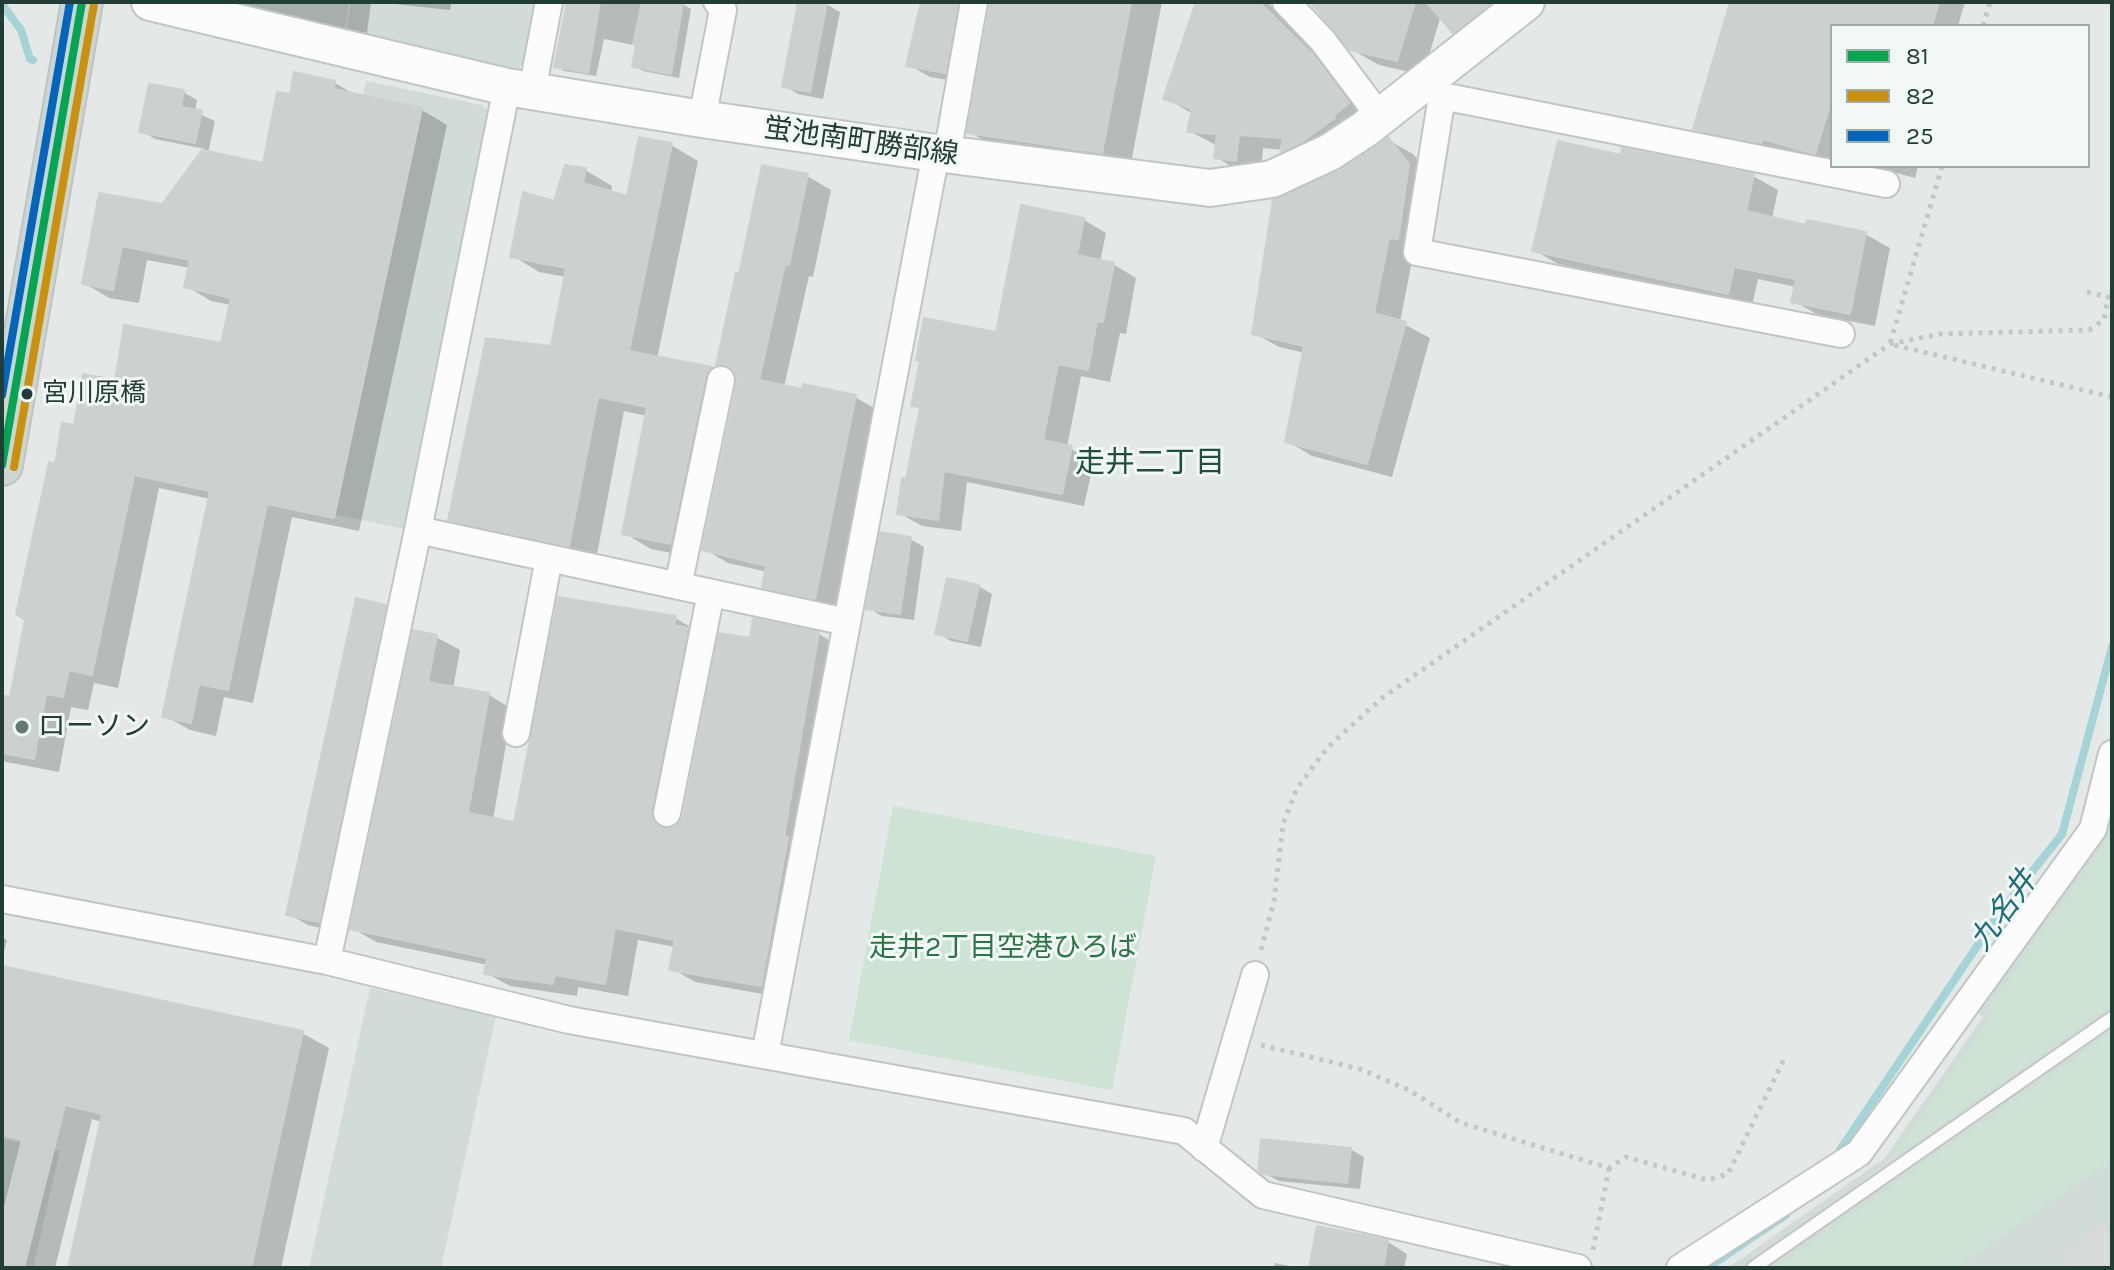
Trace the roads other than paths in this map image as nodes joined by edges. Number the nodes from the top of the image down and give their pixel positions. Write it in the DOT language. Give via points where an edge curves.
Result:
graph roads {
  1 [pos="82,2"];
  2 [pos="150,2"];
  3 [pos="549,2"];
  4 [pos="717,2"];
  5 [pos="974,2"];
  6 [pos="1286,2"];
  7 [pos="1526,2"];
  8 [pos="1436,87"];
  9 [pos="520,89"];
  10 [pos="1380,117"];
  11 [pos="702,119"];
  12 [pos="942,154"];
  13 [pos="1886,184"];
  14 [pos="1841,334"];
  15 [pos="721,380"];
  16 [pos="2,465"];
  17 [pos="418,530"];
  18 [pos="549,558"];
  19 [pos="678,586"];
  20 [pos="711,593"];
  21 [pos="847,622"];
  22 [pos="516,733"];
  23 [pos="2112,754"];
  24 [pos="667,813"];
  25 [pos="2,899"];
  26 [pos="327,961"];
  27 [pos="1255,975"];
  28 [pos="2112,1018"];
  29 [pos="765,1055"];
  30 [pos="1204,1148"];
  31 [pos="1585,1261"];
  32 [pos="1680,1268"];
  33 [pos="1753,1268"];
  1 -- 16 [label="main road"];
  2 -- 9 [label="street, 蛍池南町勝部線"];
  3 -- 9 [label="street"];
  4 -- 11 [label="street" via="723,10"];
  5 -- 12 [label="street"];
  6 -- 10 [label="street"];
  7 -- 8 [label="street, 蛍池南町勝部線"];
  8 -- 10 [label="street, 蛍池南町勝部線"];
  8 -- 13 [label="street"];
  8 -- 14 [label="street" via="1417,252"];
  9 -- 11 [label="street, 蛍池南町勝部線"];
  9 -- 17 [label="street"];
  10 -- 12 [label="street, 蛍池南町勝部線" via="1330,152 1272,179 1210,188"];
  11 -- 12 [label="street, 蛍池南町勝部線"];
  12 -- 21 [label="street"];
  15 -- 19 [label="street"];
  17 -- 18 [label="street"];
  17 -- 26 [label="street"];
  18 -- 19 [label="street"];
  18 -- 22 [label="street"];
  19 -- 20 [label="street"];
  20 -- 21 [label="street"];
  20 -- 24 [label="street"];
  21 -- 29 [label="street"];
  23 -- 32 [label="street" via="2093,829 1859,1153"];
  25 -- 26 [label="street"];
  26 -- 29 [label="street" via="569,1020"];
  27 -- 30 [label="street"];
  28 -- 33 [label="lane"];
  29 -- 30 [label="street" via="1184,1131"];
  30 -- 31 [label="street" via="1263,1195"];
}
